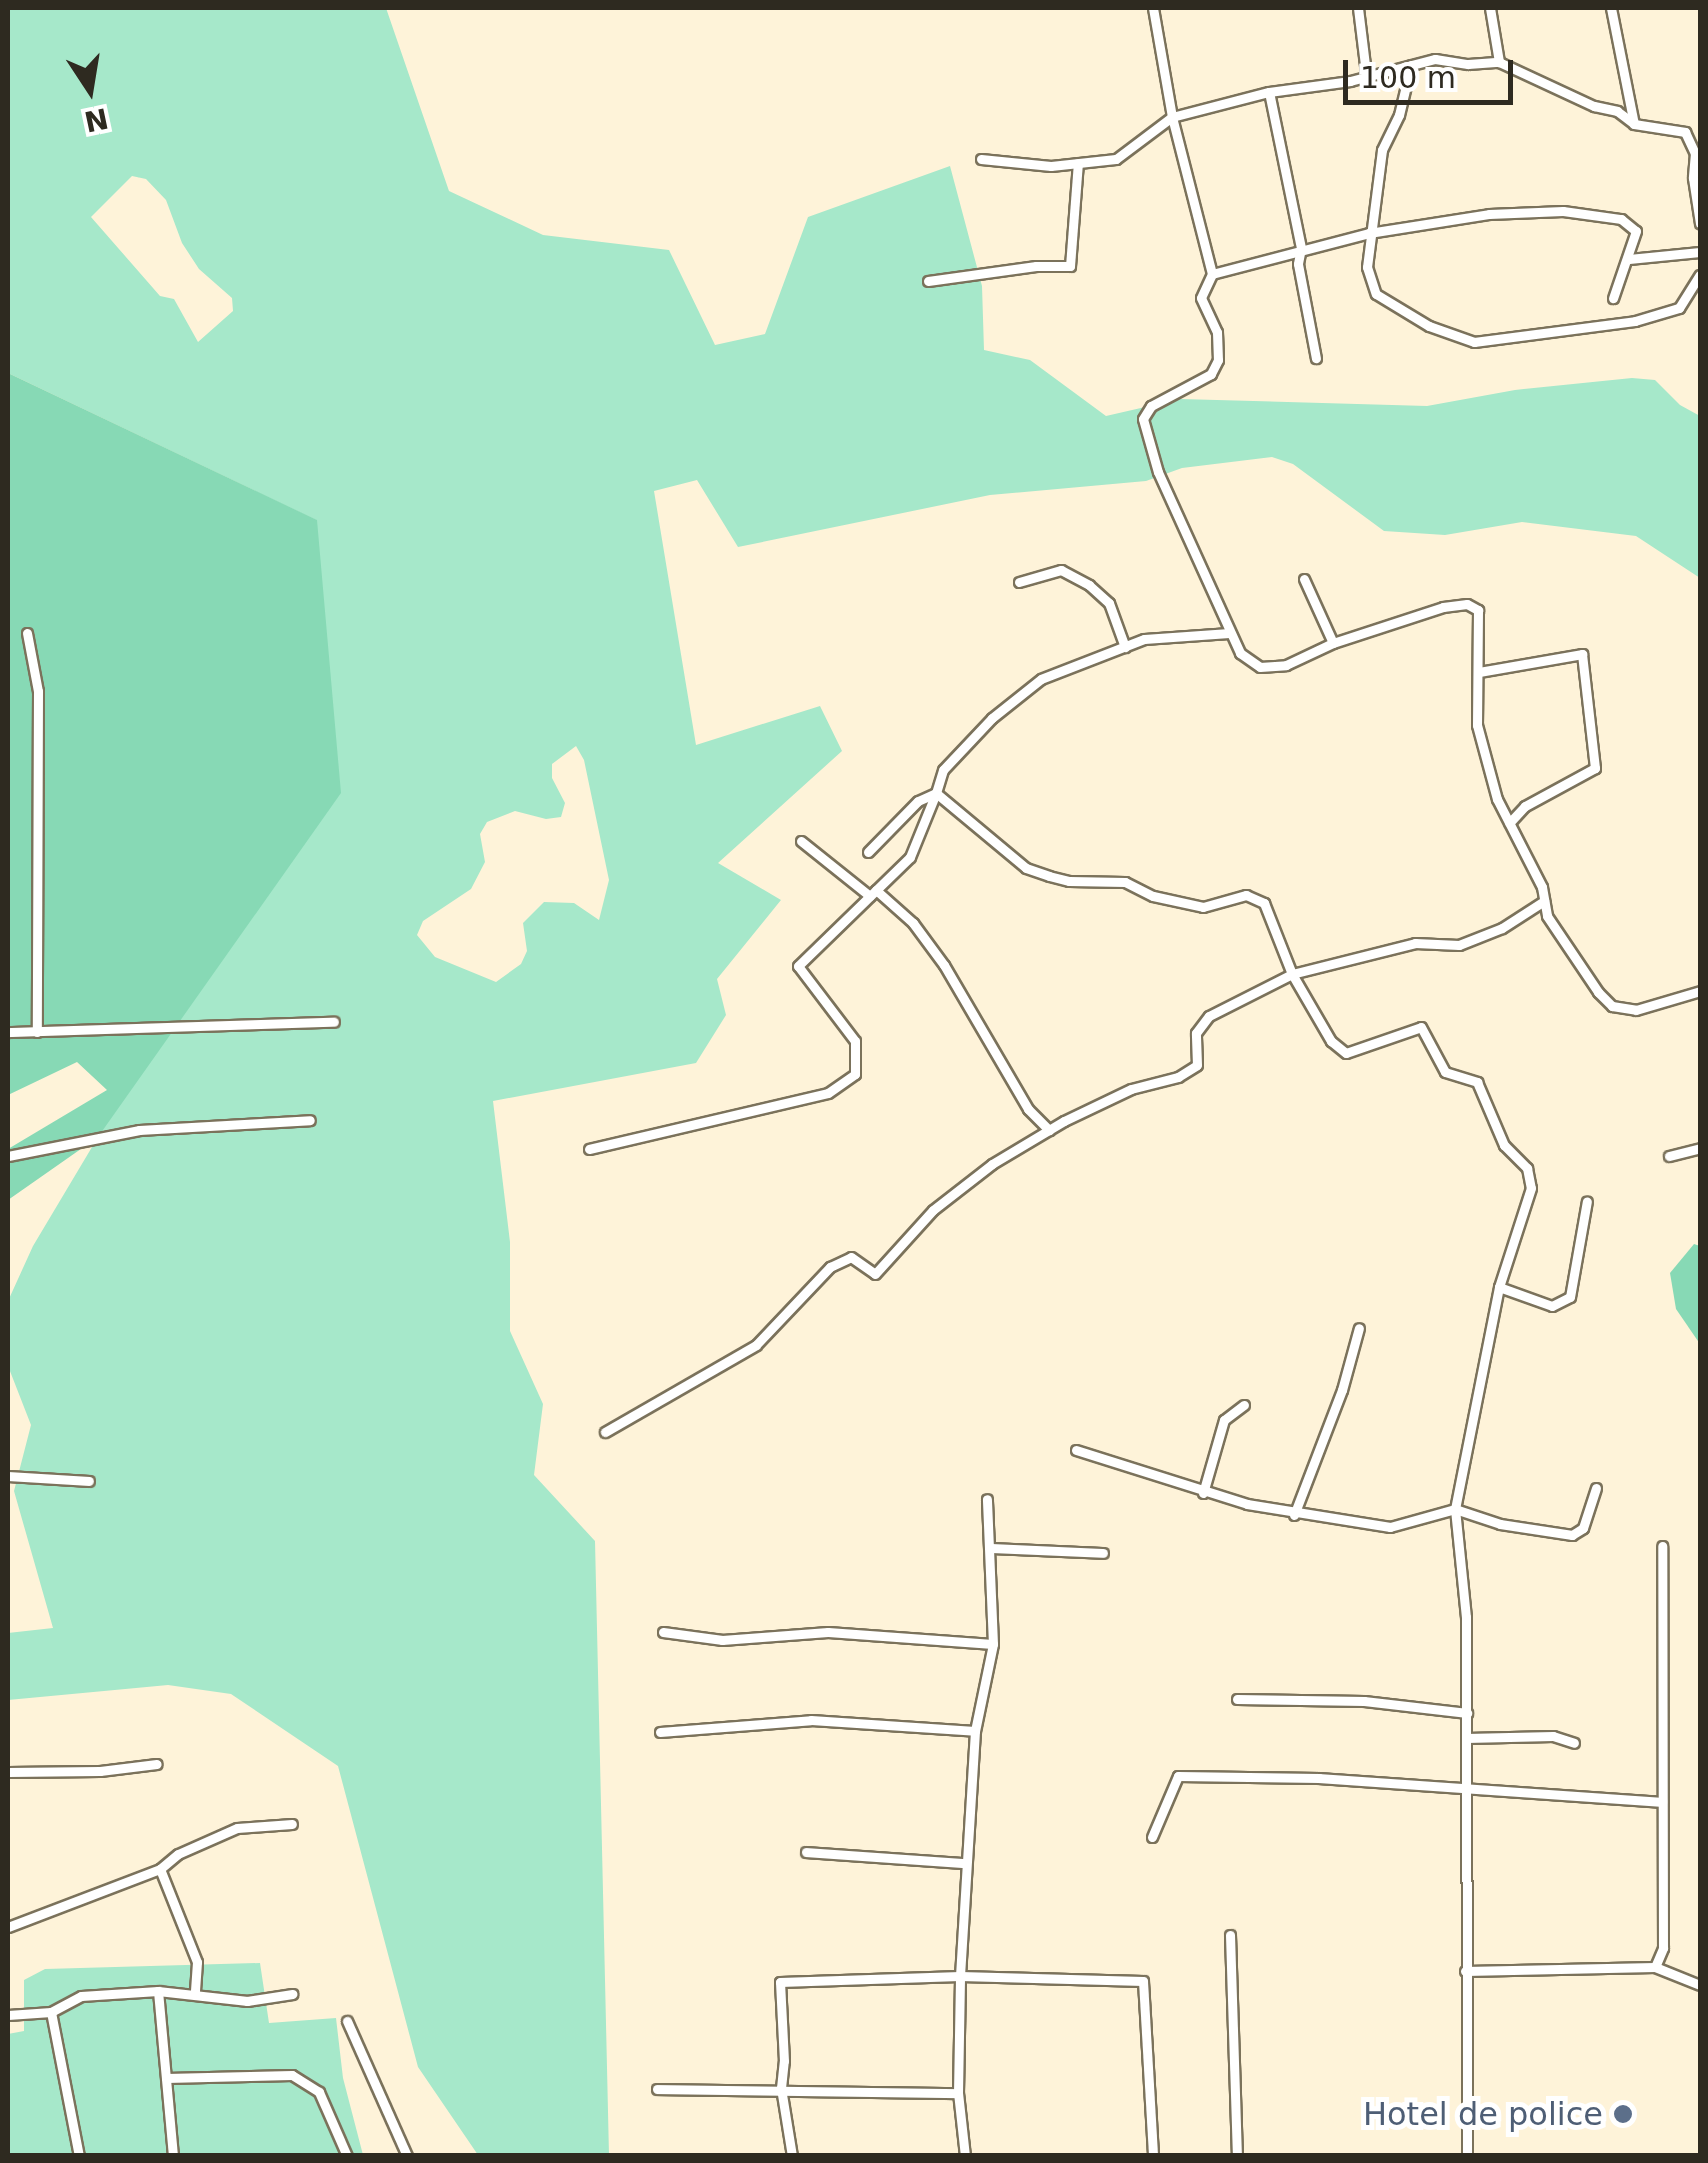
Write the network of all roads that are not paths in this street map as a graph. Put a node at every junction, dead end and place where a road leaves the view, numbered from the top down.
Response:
1 (1153, 8) edge
2 (1358, 8) edge
3 (1490, 8) edge
4 (1611, 8) edge
5 (1499, 62) junction
6 (1411, 65) junction
7 (1366, 73) junction
8 (1269, 92) junction
9 (1172, 117) junction
10 (1634, 124) junction
11 (1698, 151) edge
12 (981, 159) dead end
13 (1078, 163) junction
14 (1700, 222) edge
15 (1370, 233) junction
16 (1301, 248) junction
17 (1700, 252) edge
18 (1629, 259) junction
19 (1212, 274) junction
20 (1700, 275) edge
21 (928, 281) dead end
22 (1613, 298) dead end
23 (1316, 358) dead end
24 (1304, 580) dead end
25 (1020, 582) dead end
26 (1218, 607) junction
27 (1206, 631) junction
28 (27, 633) dead end
29 (1229, 633) junction
30 (1333, 643) junction
31 (1125, 648) junction
32 (1479, 672) junction
33 (936, 793) junction
34 (1508, 824) junction
35 (801, 841) dead end
36 (868, 852) dead end
37 (873, 893) junction
38 (1544, 901) junction
39 (1292, 974) junction
40 (1700, 992) edge
41 (334, 1022) dead end
42 (8, 1032) edge
43 (37, 1032) junction
44 (310, 1120) dead end
45 (1050, 1130) junction
46 (1700, 1148) edge
47 (590, 1149) dead end
48 (8, 1156) edge
49 (1669, 1156) dead end
50 (1587, 1201) dead end
51 (1499, 1287) junction
52 (1359, 1328) dead end
53 (1244, 1405) dead end
54 (605, 1432) dead end
55 (1076, 1450) dead end
56 (8, 1476) edge
57 (89, 1481) dead end
58 (1596, 1488) dead end
59 (1203, 1492) junction
60 (987, 1499) dead end
61 (1455, 1509) junction
62 (1294, 1515) junction
63 (1662, 1546) dead end
64 (990, 1548) junction
65 (1102, 1553) dead end
66 (663, 1632) dead end
67 (992, 1644) junction
68 (1237, 1699) dead end
69 (1467, 1713) junction
70 (975, 1731) junction
71 (660, 1732) dead end
72 (1466, 1738) junction
73 (1574, 1743) dead end
74 (156, 1764) dead end
75 (8, 1772) edge
76 (1466, 1786) junction
77 (1662, 1802) junction
78 (292, 1824) dead end
79 (1152, 1837) dead end
80 (806, 1852) dead end
81 (965, 1863) junction
82 (160, 1869) junction
83 (8, 1927) edge
84 (1230, 1934) dead end
85 (1655, 1966) junction
86 (1465, 1971) junction
87 (960, 1976) junction
88 (1700, 1984) edge
89 (158, 1991) junction
90 (195, 1994) junction
91 (292, 1994) dead end
92 (50, 2012) junction
93 (8, 2016) edge
94 (346, 2020) dead end
95 (166, 2078) junction
96 (658, 2088) dead end
97 (780, 2088) junction
98 (958, 2093) junction
99 (79, 2156) edge
100 (173, 2156) edge
101 (347, 2156) edge
102 (406, 2156) edge
103 (792, 2156) edge
104 (965, 2156) edge
105 (1153, 2156) edge
106 (1236, 2156) edge
107 (1467, 2156) edge

1 - 9 street
2 - 7 street
3 - 5 street
4 - 10 street
5 - 6 street
5 - 10 street
6 - 7 street
6 - 15 street
7 - 8 street
8 - 9 street
8 - 16 street
9 - 13 street
9 - 19 street
10 - 11 street
11 - 14 street
12 - 13 street
13 - 21 street
15 - 16 street
15 - 18 street
15 - 20 street
16 - 19 street
16 - 23 street
17 - 18 street
18 - 22 street
19 - 26 street
24 - 30 street
25 - 31 street
26 - 27 street
26 - 29 street
27 - 29 street
27 - 31 street
28 - 43 street
29 - 30 street
30 - 32 street
31 - 33 street
32 - 34 street
32 - 34 street
33 - 36 street
33 - 37 street
33 - 39 street
34 - 38 street
35 - 37 street
37 - 45 street
37 - 47 street
38 - 39 street
38 - 40 street
39 - 45 street
39 - 51 street
41 - 43 street
42 - 43 street
44 - 48 street
45 - 54 street
46 - 49 street
50 - 51 street
51 - 61 street
52 - 62 street
53 - 59 street
55 - 59 street
56 - 57 street
58 - 61 street
59 - 62 street
60 - 64 street
61 - 62 street
61 - 69 street
63 - 77 street
64 - 65 street
64 - 67 street
66 - 67 street
67 - 70 street
68 - 69 street
69 - 72 street
70 - 71 street
70 - 81 street
72 - 73 street
72 - 76 street
74 - 75 street
76 - 77 street
76 - 79 street
76 - 86 street
77 - 85 street
78 - 82 street
80 - 81 street
81 - 87 street
82 - 83 street
82 - 90 street
84 - 106 street
85 - 86 street
85 - 88 street
86 - 107 street
87 - 97 street
87 - 98 street
87 - 105 street
89 - 90 street
89 - 92 street
89 - 95 street
90 - 91 street
92 - 93 street
92 - 99 street
94 - 102 street
95 - 100 street
95 - 101 street
96 - 97 street
97 - 98 street
97 - 103 street
98 - 104 street

